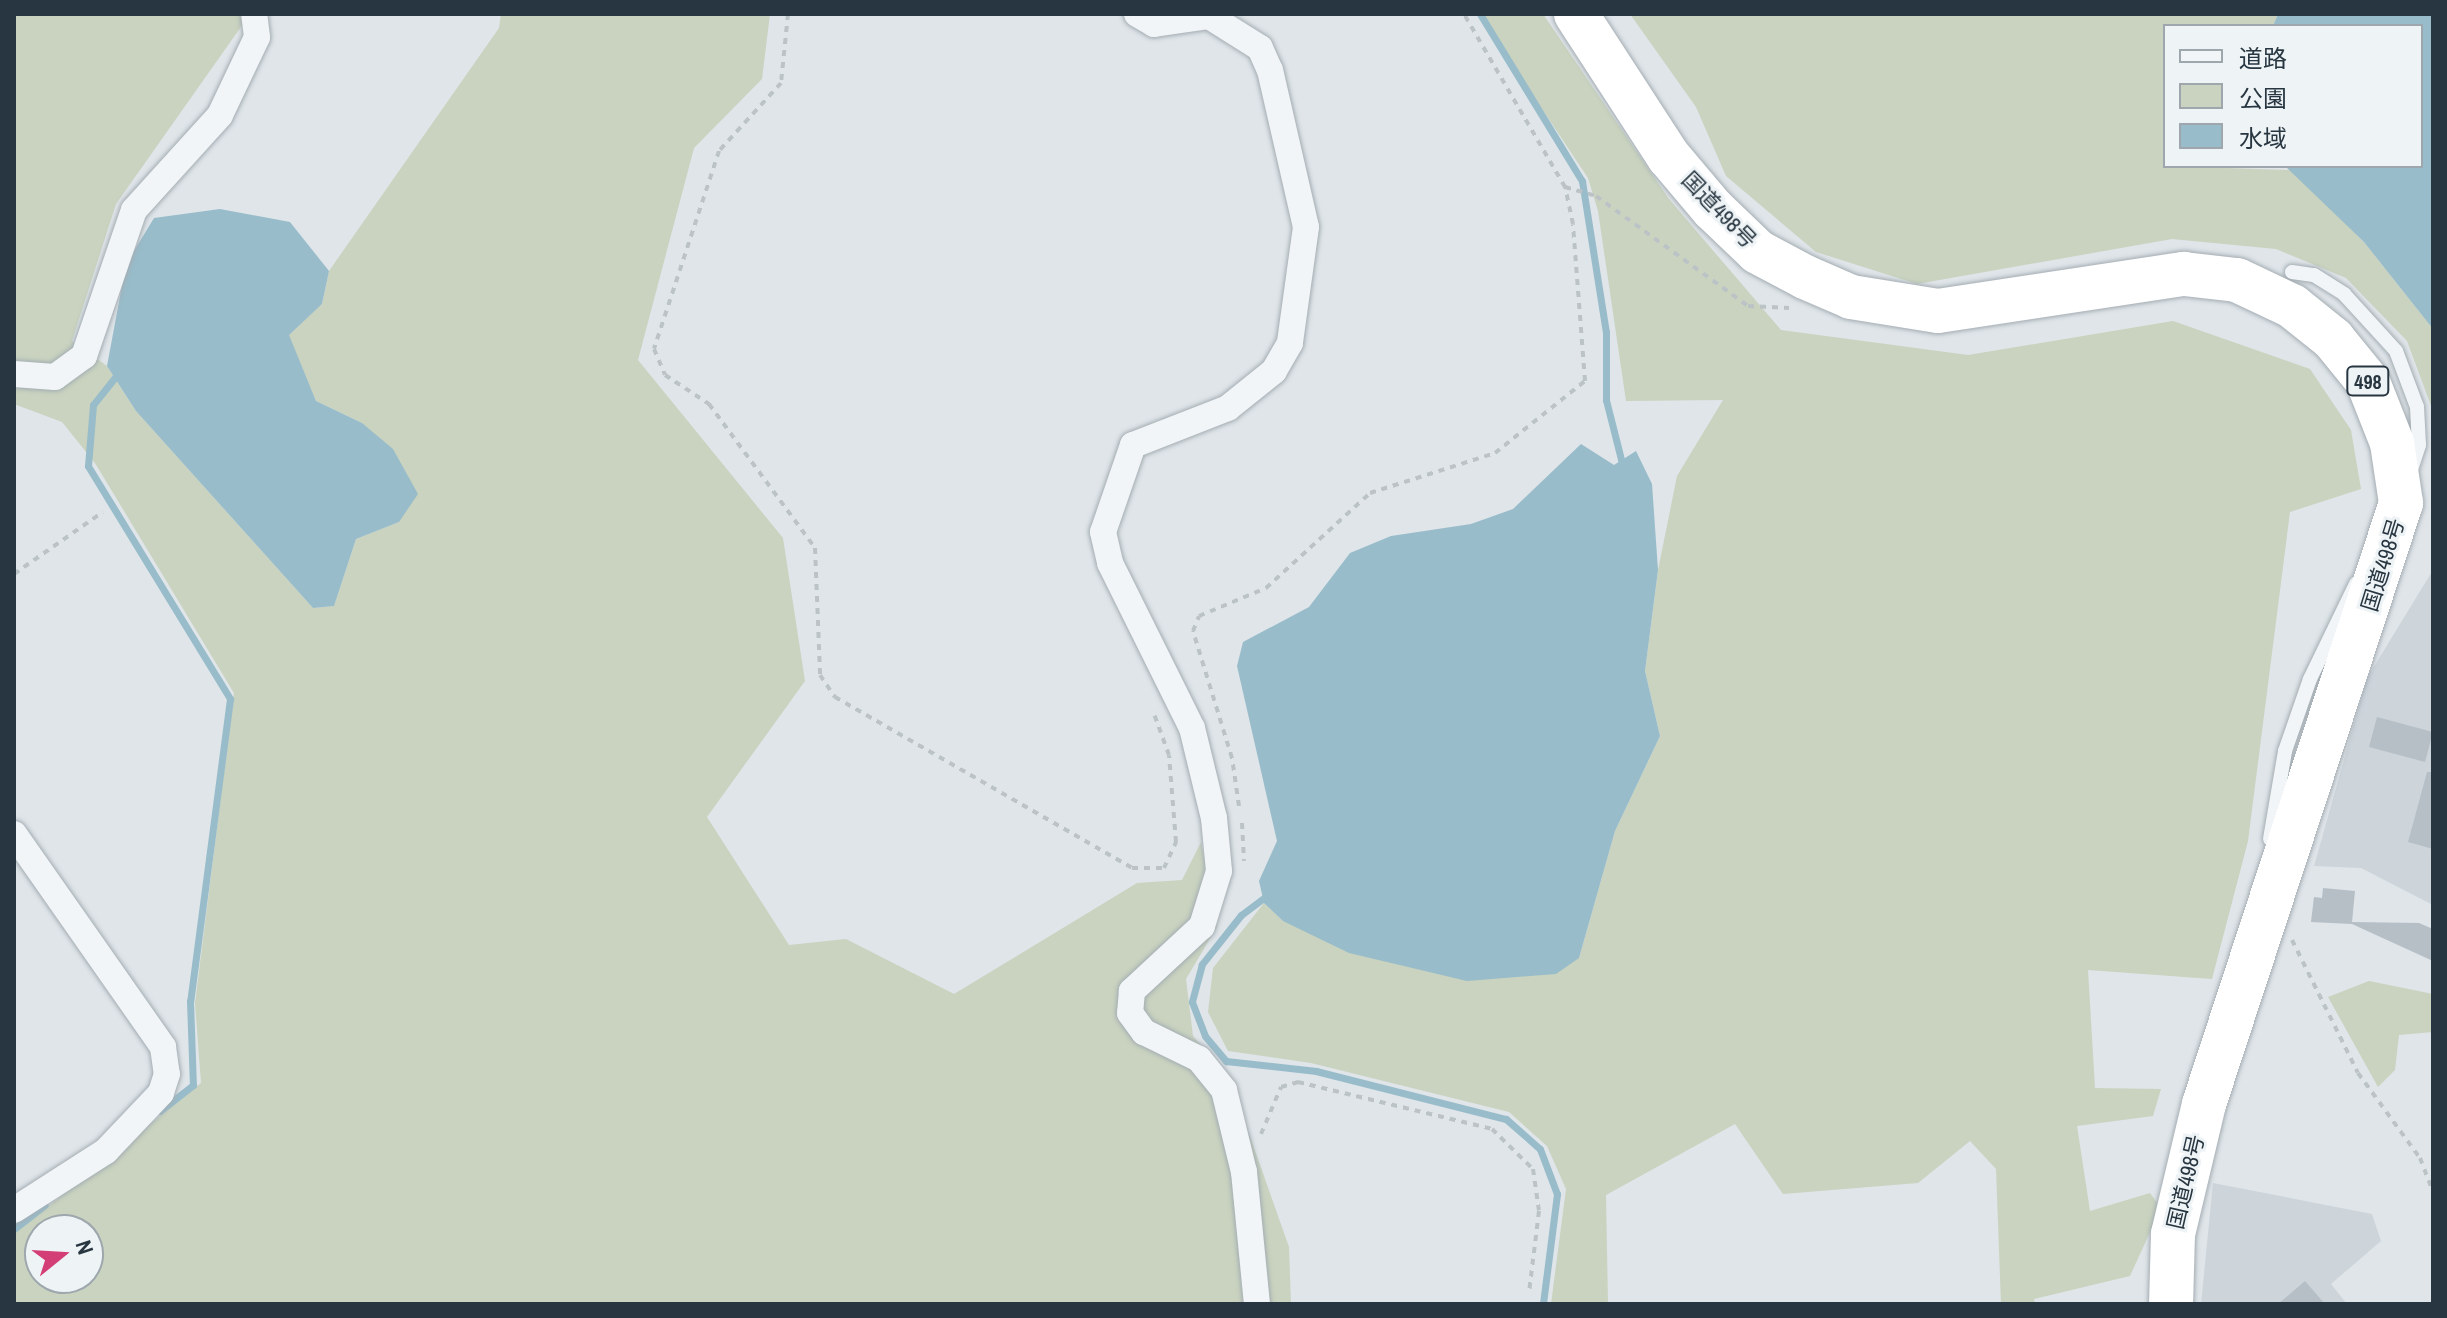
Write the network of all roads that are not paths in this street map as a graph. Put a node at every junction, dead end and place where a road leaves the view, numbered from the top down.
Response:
1 (254, 14) edge
2 (1137, 14) edge
3 (1576, 14) edge
4 (2292, 272) dead end
5 (14, 374) edge
6 (2397, 519) junction
7 (14, 834) edge
8 (14, 1210) edge
9 (2163, 1298) edge
10 (1257, 1304) edge

1 - 5 street
2 - 10 street
3 - 6 highway, 国道498号 / 498
4 - 6 lane
6 - 9 highway, 国道498号 / 498
7 - 8 street

